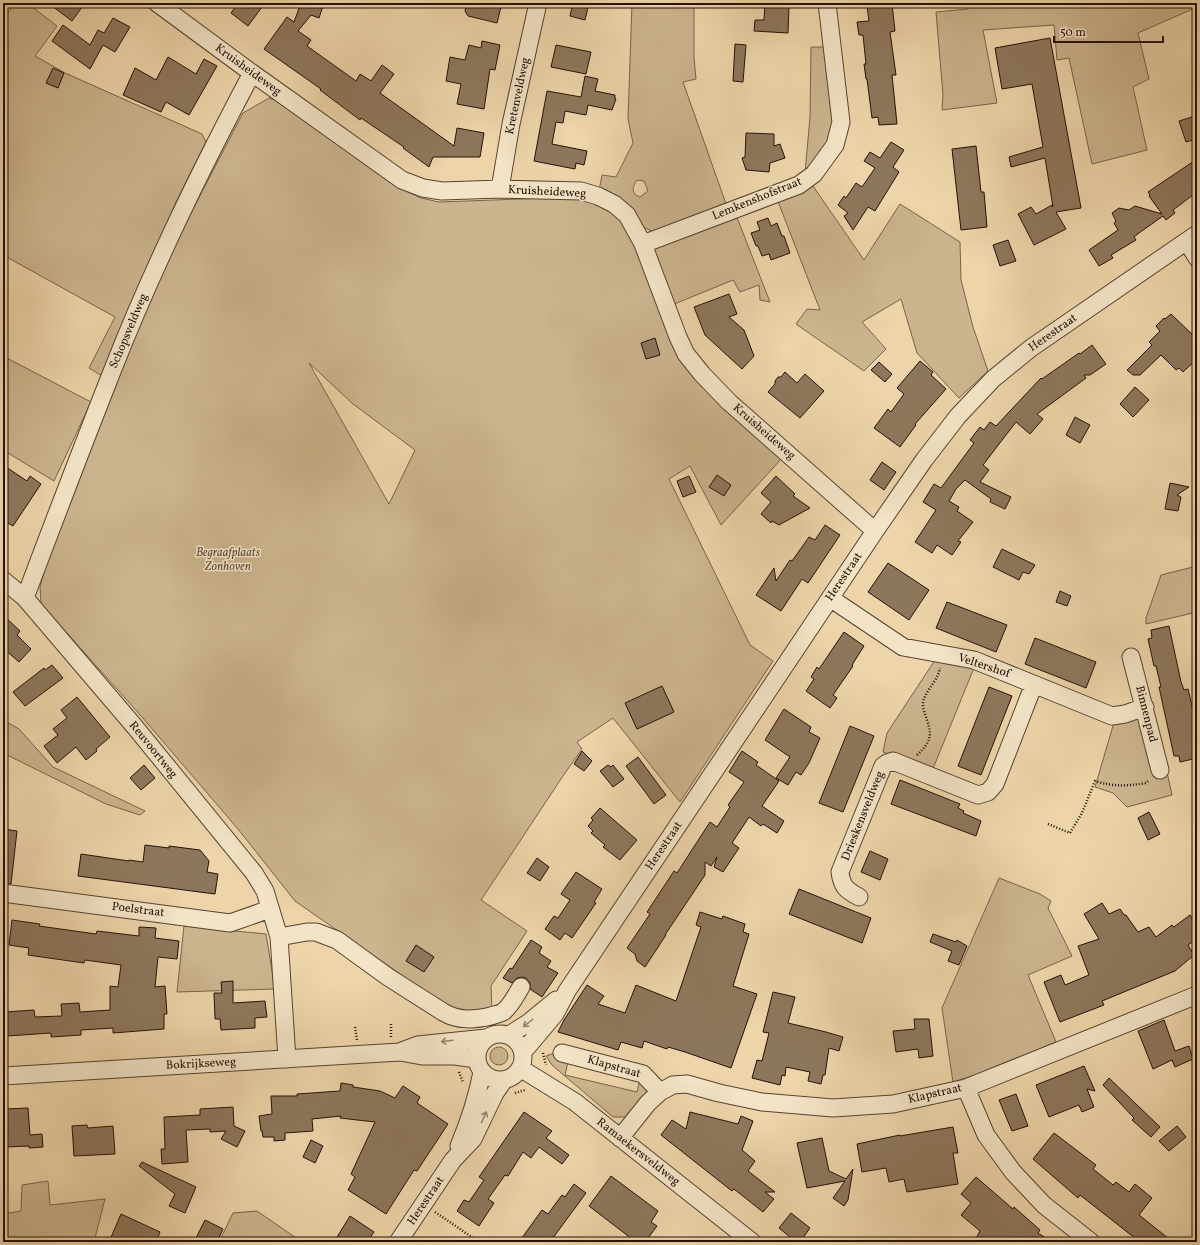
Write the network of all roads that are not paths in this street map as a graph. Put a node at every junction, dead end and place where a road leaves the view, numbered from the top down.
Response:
1 (157, 3) edge
2 (538, 3) edge
3 (828, 3) edge
4 (252, 73) junction
5 (500, 189) junction
6 (1192, 238) edge
7 (643, 244) junction
8 (1197, 258) edge
9 (876, 531) junction
10 (3, 580) edge
11 (25, 598) junction
12 (830, 598) junction
13 (1131, 657) dead end
14 (1034, 684) junction
15 (1145, 707) junction
16 (1160, 770) road end
17 (3, 892) edge
18 (859, 897) dead end
19 (270, 909) junction
20 (280, 936) junction
21 (521, 987) dead end
22 (567, 991) junction
23 (1197, 995) edge
24 (509, 1035) junction
25 (486, 1038) junction
26 (400, 1052) junction
27 (562, 1053) dead end
28 (287, 1059) junction
29 (522, 1060) junction
30 (479, 1066) junction
31 (3, 1076) edge
32 (504, 1080) junction
33 (966, 1088) junction
34 (660, 1092) junction
35 (620, 1138) junction
36 (453, 1160) junction
37 (398, 1242) edge
38 (752, 1242) edge
39 (1091, 1242) edge

1 - 4 street, Kruisheideweg
2 - 5 street, Kretenveldweg
3 - 7 street, Lemkenshofstraat
4 - 5 street, Kruisheideweg
4 - 11 street, Schopsveldweg
5 - 7 street, Kruisheideweg
6 - 8 street
6 - 9 street, Herestraat
7 - 9 street, Kruisheideweg
9 - 12 street, Herestraat
10 - 11 street, Reuvoortweg
11 - 19 street, Reuvoortweg
12 - 14 street, Veltershof
12 - 22 street, Herestraat
13 - 15 street, Binnenpad
14 - 15 street, Veltershof
14 - 18 street, Drieskensveldweg
15 - 16 street, Binnenpad
17 - 19 street, Poelstraat
19 - 20 street, Reuvoortweg
20 - 21 street
20 - 28 street, Reuvoortweg
22 -> 24 street, Herestraat
22 - 29 street, Herestraat
23 - 33 street, Klapstraat
24 - 25 street
24 - 29 street
25 -> 26 street, Bokrijkseweg
25 - 30 street
26 - 28 street, Bokrijkseweg
26 - 30 street, Bokrijkseweg
27 - 34 street, Klapstraat
28 - 31 street, Bokrijkseweg
29 - 32 street
29 - 35 street, Ramaekersveldweg
30 - 32 street
30 - 36 street, Herestraat
36 -> 32 street, Herestraat
33 - 34 street, Klapstraat
33 - 39 street
34 - 35 street, Klapstraat
35 - 38 street, Ramaekersveldweg
36 - 37 street, Herestraat

